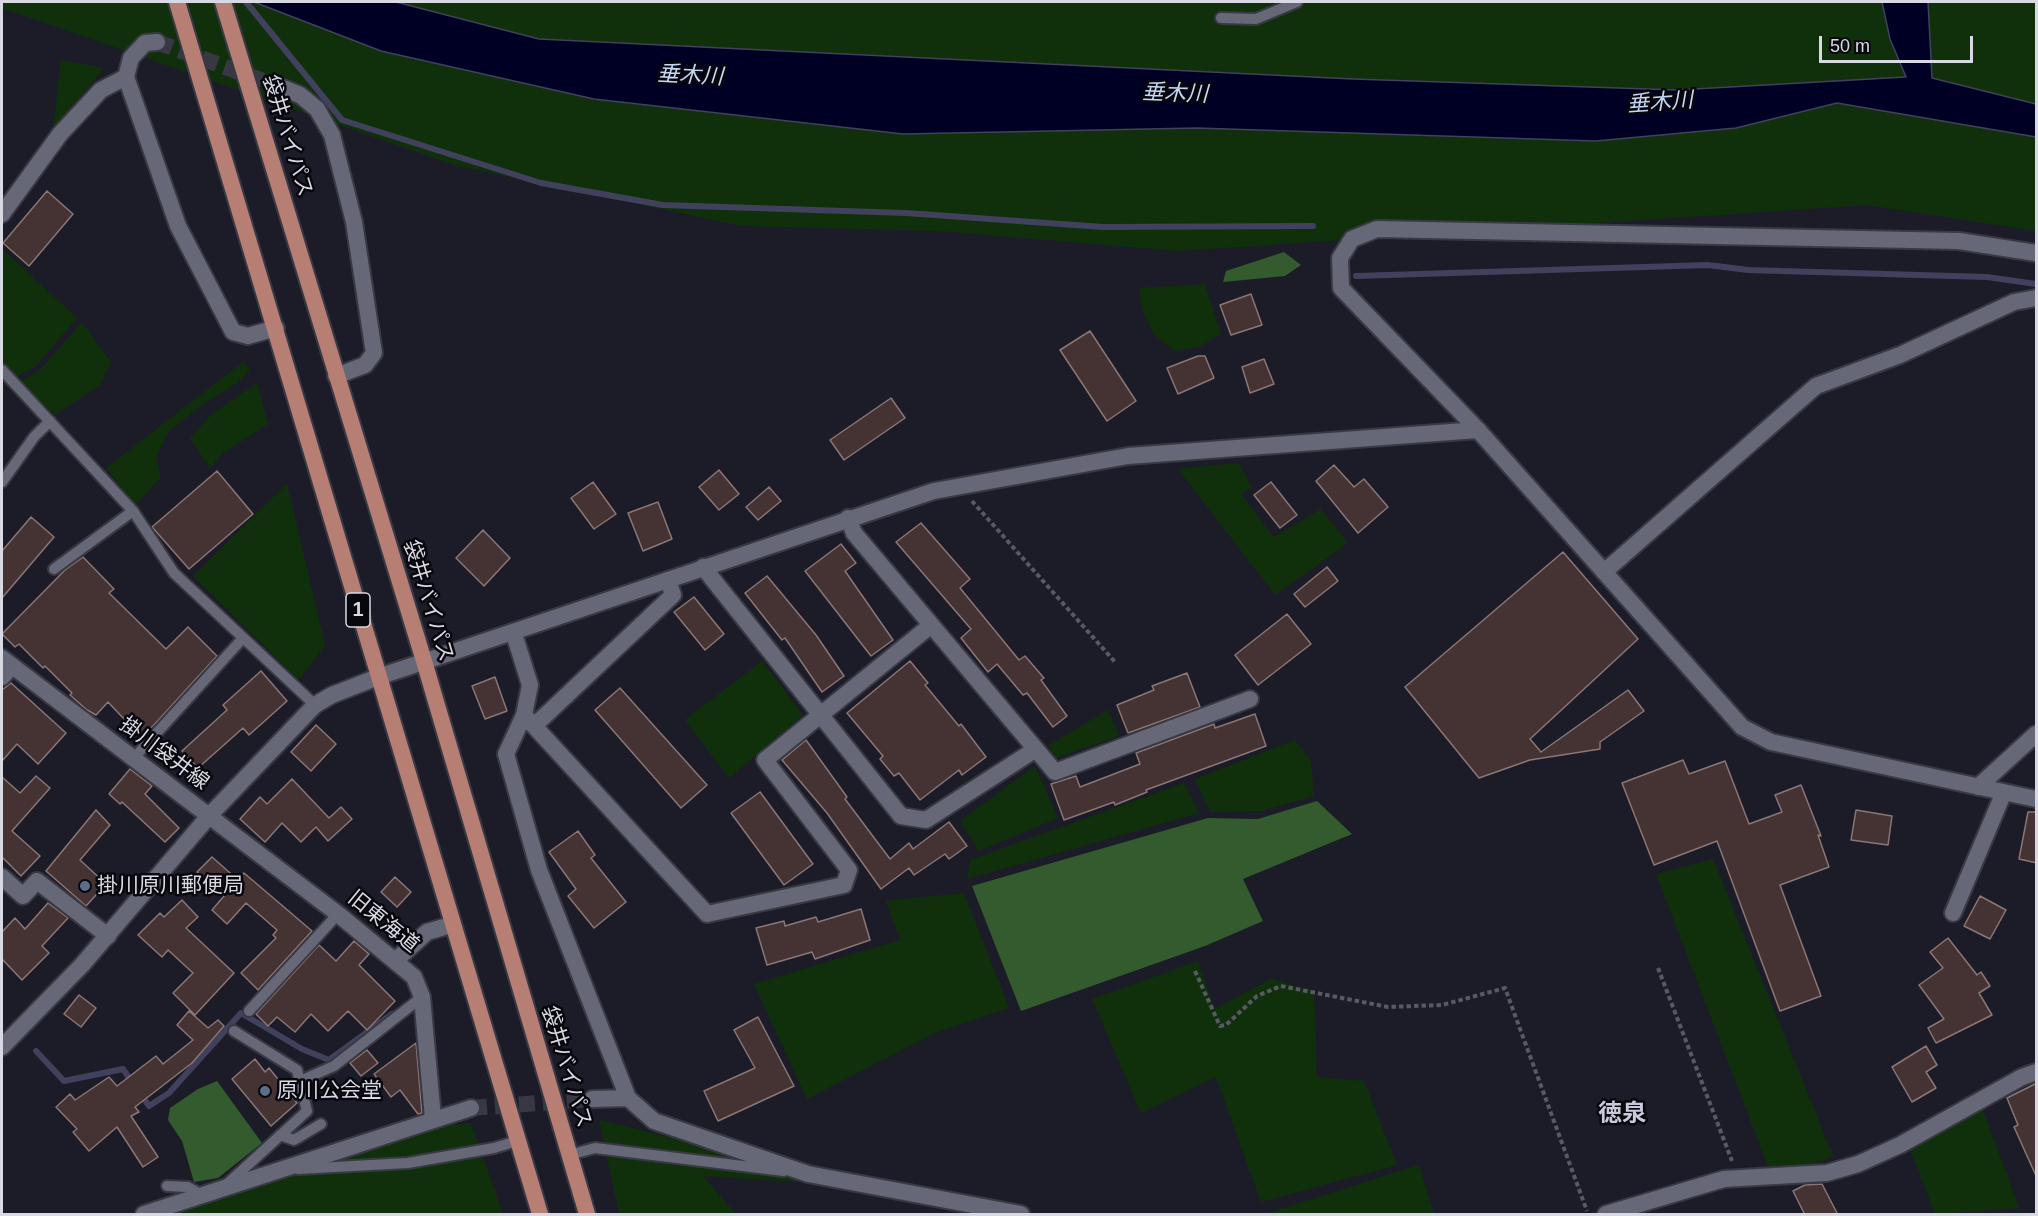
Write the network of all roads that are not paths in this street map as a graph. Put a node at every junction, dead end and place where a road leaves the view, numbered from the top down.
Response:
1 (177, 2) edge
2 (223, 2) edge
3 (1297, 2) edge
4 (1221, 18) dead end
5 (157, 42) dead end
6 (126, 77) junction
7 (283, 88) tunnel mouth
8 (2, 214) edge
9 (2036, 253) edge
10 (2037, 298) edge
11 (276, 328) junction
12 (2, 370) edge
13 (336, 376) junction
14 (51, 421) junction
15 (1478, 430) junction
16 (2, 482) edge
17 (133, 511) junction
18 (848, 518) junction
19 (703, 567) junction
20 (54, 569) dead end
21 (1604, 572) junction
22 (668, 580) junction
23 (930, 626) junction
24 (514, 633) junction
25 (243, 638) junction
26 (424, 662) junction
27 (5, 667) edge
28 (378, 676) junction
29 (1250, 699) dead end
30 (315, 705) junction
31 (820, 714) junction
32 (529, 720) junction
33 (2037, 734) edge
34 (1036, 749) junction
35 (133, 759) junction
36 (1978, 787) junction
37 (2004, 792) junction
38 (2037, 799) edge
39 (209, 816) junction
40 (2, 877) edge
41 (1953, 913) dead end
42 (338, 914) junction
43 (451, 925) junction
44 (108, 936) junction
45 (396, 960) junction
46 (422, 997) junction
47 (249, 1011) dead end
48 (234, 1031) dead end
49 (2, 1047) edge
50 (2037, 1072) edge
51 (300, 1081) junction
52 (628, 1098) junction
53 (592, 1099) tunnel mouth
54 (471, 1107) tunnel mouth
55 (433, 1118) junction
56 (321, 1124) dead end
57 (280, 1135) junction
58 (518, 1141) junction
59 (569, 1155) junction
60 (269, 1172) junction
61 (808, 1174) junction
62 (167, 1186) dead end
63 (224, 1187) junction
64 (202, 1195) junction
65 (144, 1215) edge
66 (540, 1215) edge
67 (587, 1215) edge
68 (1021, 1215) edge
69 (1606, 1215) edge

1 - 11 highway, 1
2 - 13 highway, 袋井バイパス / 1
3 - 4 lane
5 - 6 street
6 - 8 street
6 - 11 street
7 - 13 street
9 - 15 street
10 - 21 street
11 - 28 highway, 1
12 - 14 lane
13 - 26 highway, 袋井バイパス / 1
14 - 16 lane
14 - 17 lane
15 - 18 street, 掛川袋井線
15 - 21 street
17 - 20 lane
17 - 25 lane
18 - 19 street, 掛川袋井線
18 - 23 street
19 - 22 street, 掛川袋井線
19 - 31 street
21 - 36 street
22 - 24 street, 掛川袋井線
22 - 32 street
23 - 31 street
23 - 34 street
24 - 26 street, 掛川袋井線
24 - 32 street
25 - 30 lane
25 - 35 lane
26 - 28 street, 掛川袋井線
26 - 59 highway, 袋井バイパス / 1
27 - 35 street, 掛川袋井線
28 - 30 street, 掛川袋井線
28 - 43 highway, 1
29 - 34 street
30 - 39 street, 掛川袋井線
31 - 32 street
31 - 34 street
32 - 52 street
33 - 36 street
35 - 39 street, 掛川袋井線
36 - 37 street
37 - 38 street
37 - 41 street
39 - 42 street, 旧東海道
39 - 44 street
40 - 44 street
42 - 45 street, 旧東海道
42 - 47 lane
43 - 45 street
43 - 58 highway, 1
44 - 49 street
45 - 46 street, 旧東海道
46 - 51 lane
46 - 55 street, 旧東海道
48 - 51 lane
50 - 69 street
51 - 57 lane
52 - 53 street
52 - 61 street
54 - 55 street
55 - 60 street
56 - 57 lane
57 - 63 lane
58 - 60 lane
58 - 66 highway, 1
59 - 61 lane
59 - 67 highway, 袋井バイパス / 1
60 - 63 street
61 - 68 street
62 - 64 lane
63 - 64 street
64 - 65 street

